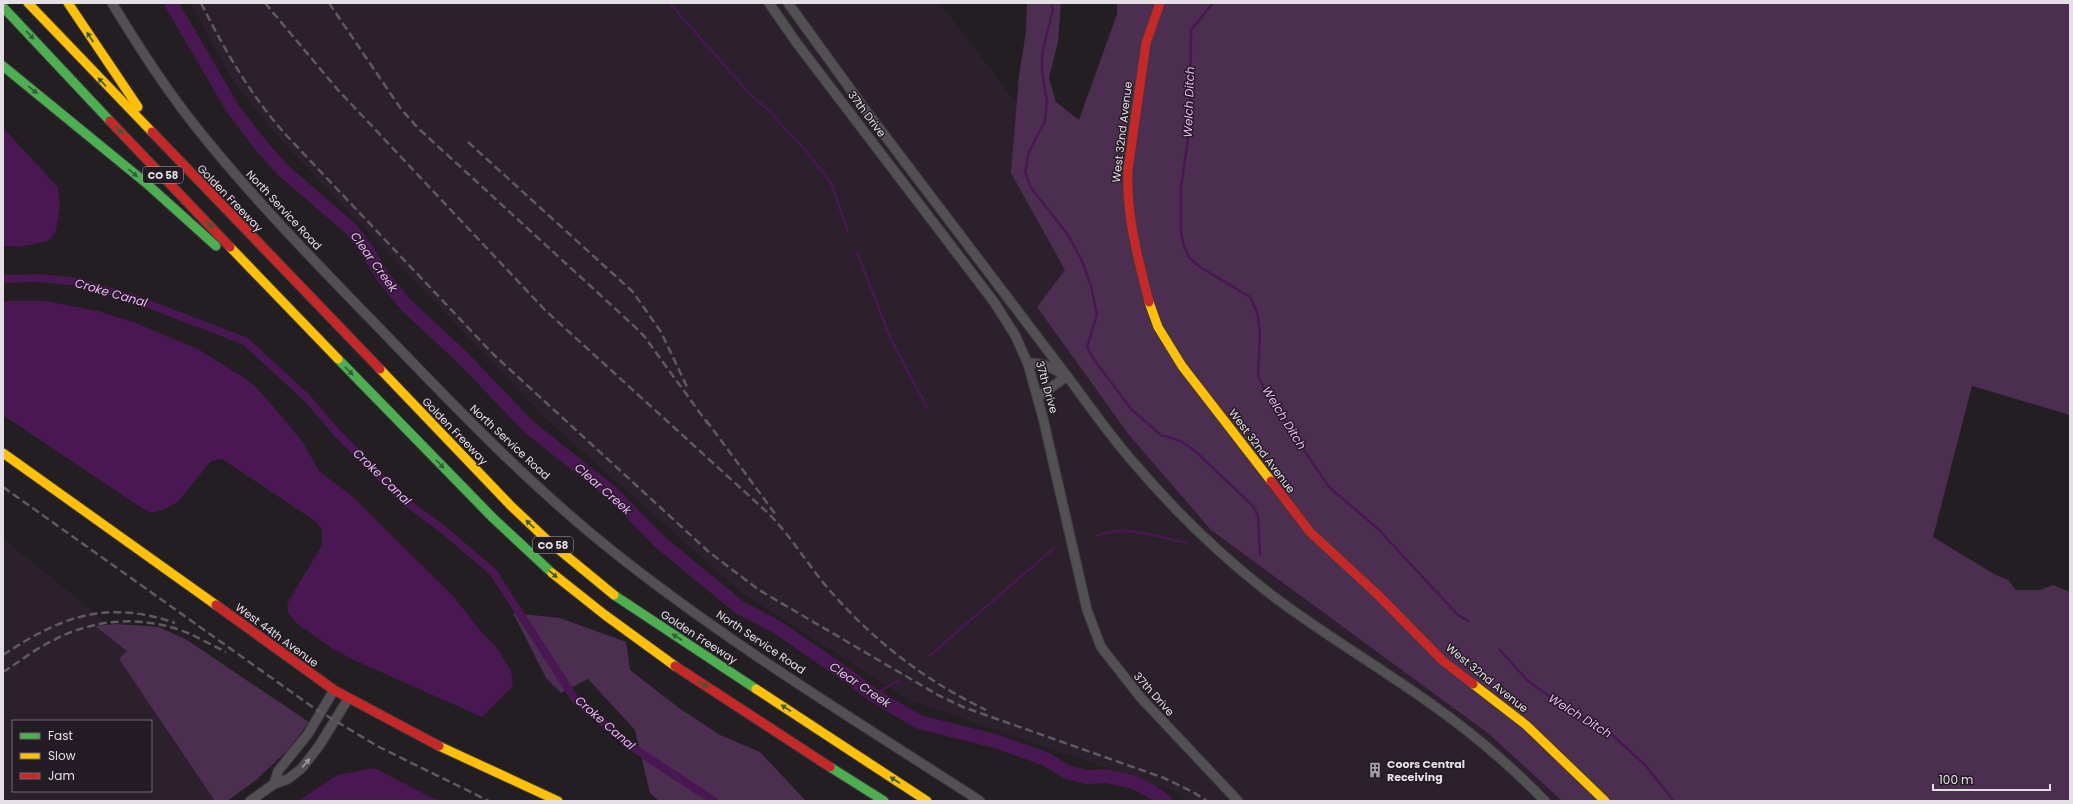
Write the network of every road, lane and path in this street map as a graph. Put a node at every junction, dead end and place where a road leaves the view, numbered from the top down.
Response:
1 (28, 3) edge
2 (68, 3) edge
3 (112, 3) edge
4 (769, 3) edge
5 (788, 3) edge
6 (1160, 3) edge
7 (3, 7) edge
8 (3, 66) edge
9 (236, 221) junction
10 (322, 343) junction
11 (1028, 363) junction
12 (1067, 376) junction
13 (1038, 398) junction
14 (3, 453) edge
15 (334, 690) junction
16 (348, 699) junction
17 (274, 784) junction
18 (250, 801) edge
19 (558, 801) edge
20 (884, 801) edge
21 (927, 801) edge
22 (980, 801) edge
23 (1238, 801) edge
24 (1545, 801) edge
25 (1605, 801) edge

9 -> 1 main road, Golden Freeway / CO 58
9 -> 2 main road
3 - 22 street, North Service Road
4 - 11 street, 37th Drive
5 - 12 street
6 - 25 main road, West 32nd Avenue
7 -> 10 main road, CO 58
8 -> 10 main road
21 -> 9 main road, Golden Freeway / CO 58
10 -> 20 main road, CO 58
11 - 12 street
11 - 13 street, 37th Drive
12 - 13 street
12 - 24 street
13 - 23 street, 37th Drive
14 - 15 main road, West 44th Avenue
15 - 16 main road, West 44th Avenue
15 - 17 street
17 -> 16 street
16 - 19 main road, West 44th Avenue
17 - 18 street

